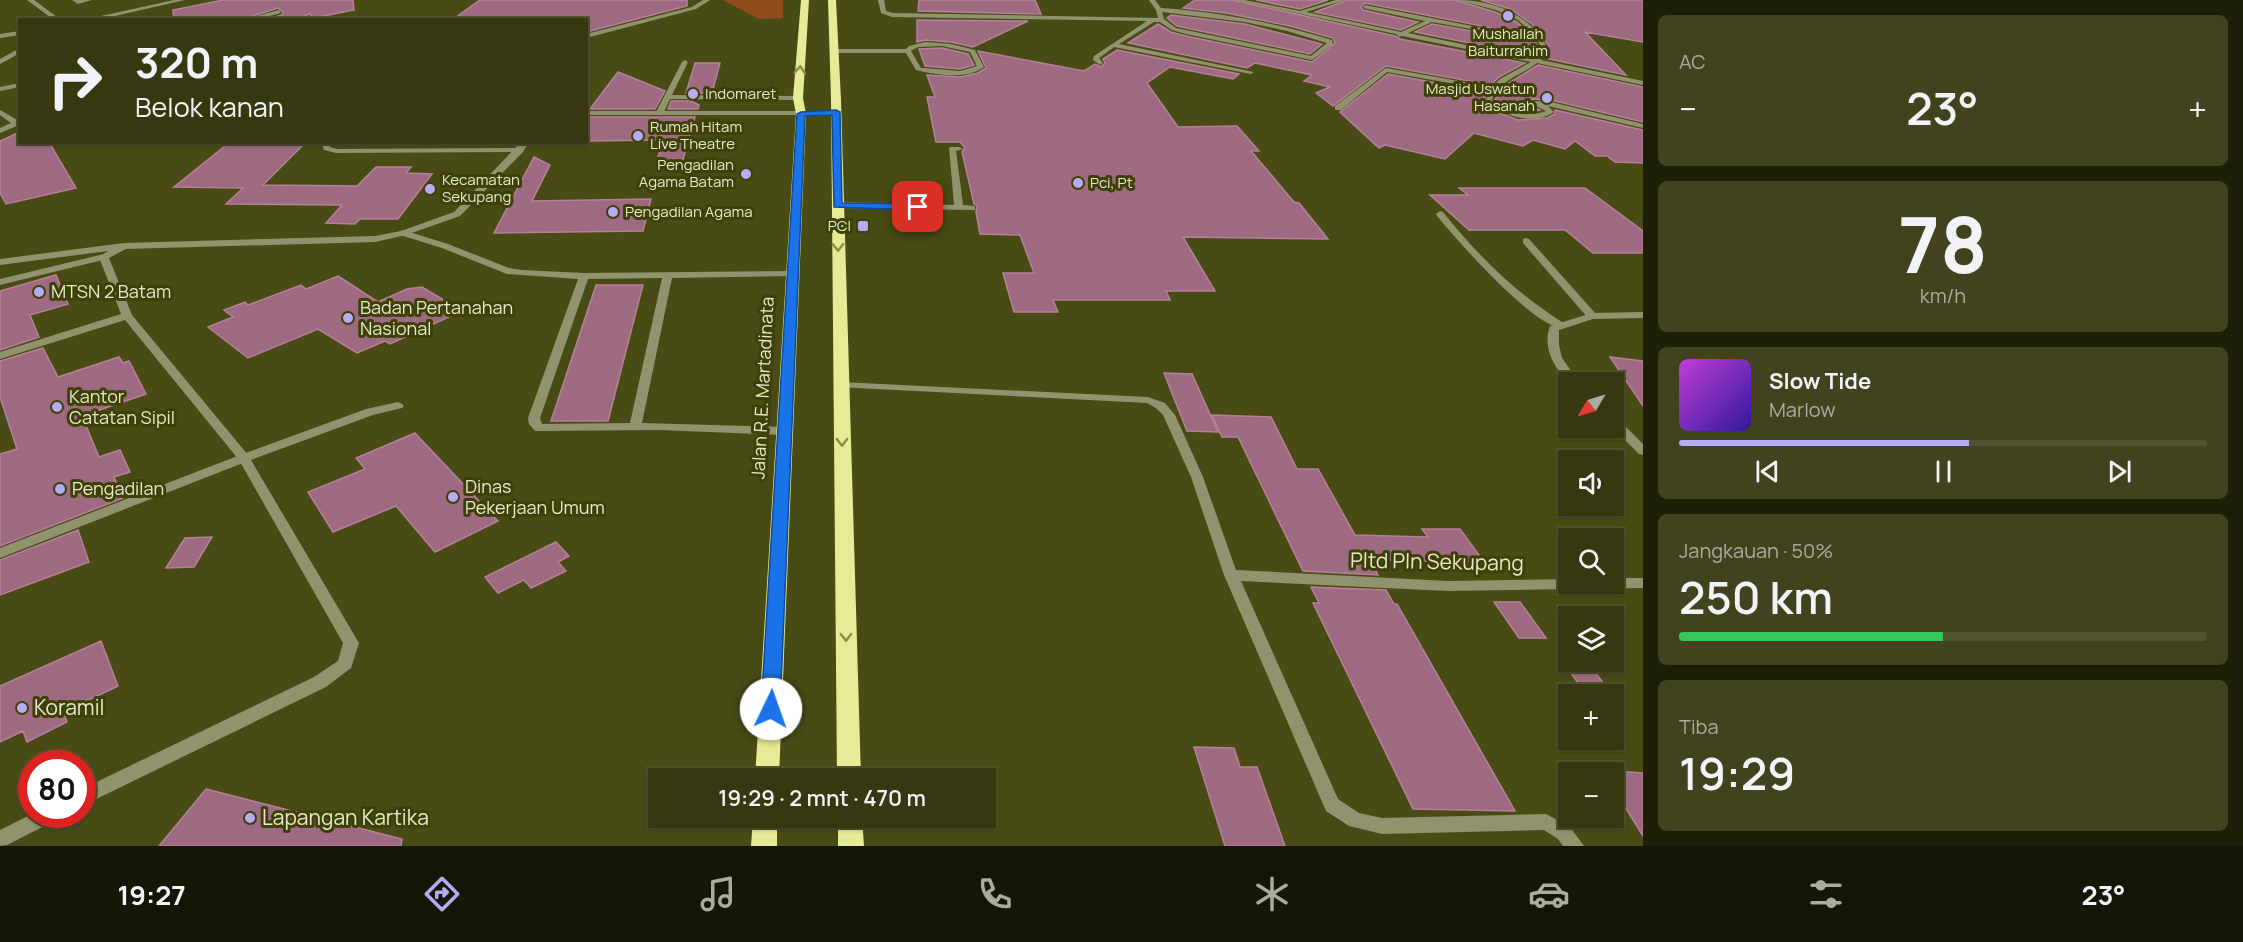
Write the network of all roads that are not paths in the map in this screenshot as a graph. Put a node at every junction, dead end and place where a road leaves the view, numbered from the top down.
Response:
1 (30, 0) edge
2 (75, 0) edge
3 (89, 0) edge
4 (182, 0) edge
5 (707, 0) edge
6 (805, 0) edge
7 (832, 0) edge
8 (881, 0) edge
9 (1152, 0) edge
10 (1237, 0) edge
11 (1342, 0) edge
12 (1460, 0) edge
13 (1365, 7) dead end
14 (1159, 9) junction
15 (279, 12) dead end
16 (1300, 13) junction
17 (55, 18) edge
18 (96, 18) edge
19 (253, 18) edge
20 (1157, 19) junction
21 (1431, 20) junction
22 (1492, 32) dead end
23 (18, 33) edge
24 (588, 35) edge
25 (1399, 35) junction
26 (0, 36) edge
27 (1113, 45) junction
28 (18, 51) edge
29 (834, 51) junction
30 (908, 51) junction
31 (1538, 60) junction
32 (0, 62) edge
33 (685, 62) dead end
34 (1100, 63) dead end
35 (1251, 72) dead end
36 (1643, 83) edge
37 (18, 85) edge
38 (0, 88) edge
39 (1494, 89) junction
40 (669, 97) junction
41 (800, 106) junction
42 (1338, 108) dead end
43 (0, 111) edge
44 (588, 112) edge
45 (660, 112) junction
46 (836, 112) junction
47 (1643, 126) edge
48 (0, 131) edge
49 (326, 144) edge
50 (522, 146) edge
51 (959, 149) dead end
52 (956, 180) junction
53 (966, 180) dead end
54 (837, 205) junction
55 (959, 208) junction
56 (972, 208) dead end
57 (1440, 214) dead end
58 (403, 233) junction
59 (1526, 241) dead end
60 (124, 246) junction
61 (104, 257) junction
62 (0, 261) edge
63 (793, 273) junction
64 (668, 274) junction
65 (584, 276) junction
66 (0, 282) edge
67 (128, 315) junction
68 (1643, 315) edge
69 (1592, 316) junction
70 (1560, 326) junction
71 (0, 356) edge
72 (1564, 372) edge
73 (841, 385) junction
74 (398, 406) dead end
75 (635, 427) junction
76 (785, 431) junction
77 (1624, 432) edge
78 (1643, 451) edge
79 (244, 458) junction
80 (0, 553) edge
81 (1231, 575) junction
82 (1643, 583) edge
83 (768, 768) edge
84 (849, 768) edge
85 (96, 791) edge
86 (22, 828) edge
87 (765, 828) edge
88 (850, 828) edge
89 (0, 839) edge
90 (764, 846) edge
91 (851, 846) edge
92 (1575, 846) edge

1 - 17 street
2 - 3 street
4 - 18 street
5 - 24 street
41 -> 6 highway, Jalan R.E. Martadinata
7 - 29 highway
8 - 20 street
9 - 14 street
10 - 16 street
11 - 16 street
12 - 31 street
13 - 21 street
14 - 20 street
14 - 20 street
15 - 19 street
16 - 25 street
20 - 27 street
21 - 22 street
21 - 25 street
23 - 26 street
25 - 31 street
27 - 34 street
27 - 35 street
28 - 32 street
29 - 30 street
29 - 46 highway
30 - 30 street
31 - 36 street
31 - 39 street
33 - 40 street
37 - 38 street
39 - 42 street
39 - 47 street
40 - 41 street
40 - 45 street
41 - 45 street
41 - 46 street
41 - 63 highway, Jalan R.E. Martadinata
43 - 48 street
44 - 45 street
46 - 54 highway
49 - 50 street
50 - 58 street
51 - 52 street
52 - 53 street
52 - 55 street
54 - 55 street
54 -> 73 highway
55 - 56 street
57 - 70 street
58 - 60 street
58 - 65 street
59 - 69 street
60 - 61 street
60 - 62 street
61 - 66 street
61 - 67 street
63 - 64 street
63 - 76 highway, Jalan R.E. Martadinata
64 - 65 street
64 - 75 street
65 - 75 street
67 - 71 street
67 - 79 street
68 - 69 street
69 - 70 street
70 - 72 street
73 - 81 street
73 -> 84 highway
74 - 79 street
75 - 76 street
76 - 83 highway, Jalan R.E. Martadinata
77 - 78 street
79 - 80 street
79 - 85 street
81 - 82 street, Pltd Pln Sekupang
81 - 92 street
86 - 89 street
87 - 90 highway
88 - 91 highway

